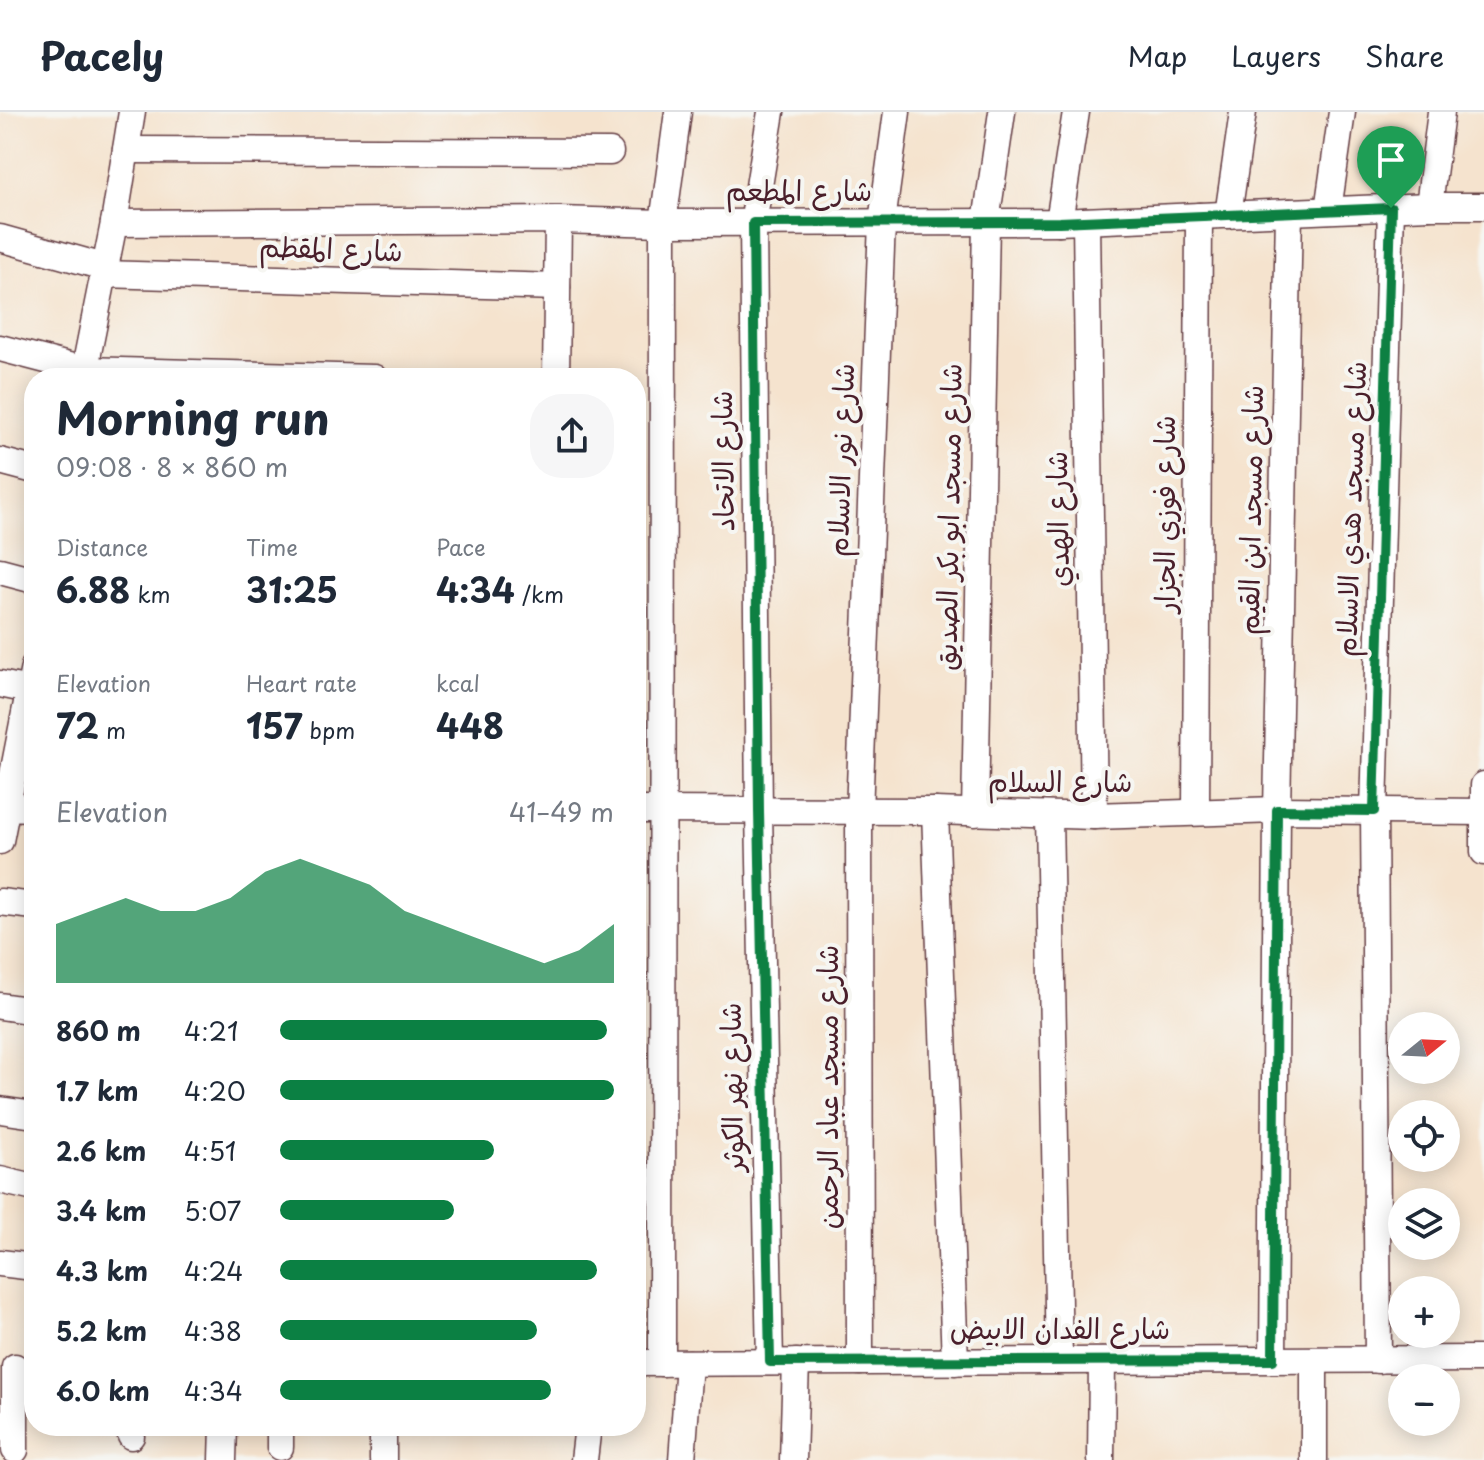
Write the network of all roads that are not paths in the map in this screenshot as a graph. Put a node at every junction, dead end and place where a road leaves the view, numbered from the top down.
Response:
1 (132, 112) edge
2 (678, 112) edge
3 (771, 112) edge
4 (897, 112) edge
5 (1002, 112) edge
6 (1076, 112) edge
7 (1243, 112) edge
8 (1342, 112) edge
9 (1441, 112) edge
10 (126, 150) junction
11 (610, 152) dead end
12 (1429, 206) junction
13 (1484, 206) edge
14 (1391, 208) junction
15 (1328, 210) junction
16 (1289, 212) junction
17 (1228, 215) junction
18 (1199, 216) junction
19 (558, 220) junction
20 (1086, 221) junction
21 (882, 222) junction
22 (986, 222) junction
23 (1059, 222) junction
24 (114, 223) junction
25 (663, 223) junction
26 (753, 223) junction
27 (0, 238) edge
28 (103, 270) junction
29 (557, 287) junction
30 (0, 348) edge
31 (65, 368) edge
32 (85, 368) edge
33 (556, 368) edge
34 (0, 461) edge
35 (24, 467) edge
36 (0, 571) edge
37 (24, 577) edge
38 (24, 683) edge
39 (0, 684) edge
40 (24, 720) edge
41 (1484, 785) edge
42 (3, 807) edge
43 (24, 808) edge
44 (646, 810) edge
45 (663, 810) junction
46 (1277, 810) junction
47 (759, 811) junction
48 (935, 811) junction
49 (1374, 811) junction
50 (859, 812) junction
51 (1196, 812) junction
52 (1484, 812) edge
53 (975, 813) junction
54 (1049, 815) junction
55 (1094, 816) junction
56 (0, 841) edge
57 (1484, 852) edge
58 (0, 902) edge
59 (24, 905) edge
60 (0, 1006) edge
61 (24, 1010) edge
62 (0, 1110) edge
63 (24, 1114) edge
64 (0, 1180) edge
65 (24, 1186) edge
66 (0, 1263) edge
67 (24, 1266) edge
68 (1484, 1359) edge
69 (1273, 1360) junction
70 (1314, 1360) junction
71 (1378, 1360) junction
72 (1059, 1361) junction
73 (1102, 1361) junction
74 (783, 1362) junction
75 (860, 1362) junction
76 (955, 1362) junction
77 (649, 1363) edge
78 (689, 1363) junction
79 (16, 1367) edge
80 (224, 1436) edge
81 (383, 1436) edge
82 (587, 1436) edge
83 (15, 1450) dead end
84 (223, 1460) edge
85 (383, 1460) edge
86 (584, 1460) edge
87 (682, 1460) edge
88 (793, 1460) edge
89 (1101, 1460) edge
90 (1314, 1460) edge

1 - 10 street
2 - 25 street
3 - 26 street, شارع الاتحاد
4 - 21 street, شارع نور الاسلام
5 - 22 street, شارع مسجد ابو بكر الصديق
6 - 23 street
7 - 17 street
8 - 15 street
9 - 12 street
10 - 11 street
10 - 24 street
12 - 13 street, شارع المطعم
12 - 14 street, شارع المطعم
14 - 15 street, شارع المطعم
14 - 49 street, شارع مسجد هدي الاسلام
15 - 16 street, شارع المطعم
16 - 17 street, شارع المطعم
16 - 46 street, شارع مسجد ابن القيم
17 - 18 street, شارع المطعم
18 - 20 street, شارع المطعم
18 - 51 street, شارع فوزي الجزار
19 - 24 street, شارع المطعم
19 - 25 street, شارع المطعم
19 - 29 street
20 - 23 street, شارع المطعم
20 - 55 street, شارع الهدي
21 - 22 street, شارع المطعم
21 - 26 street, شارع المطعم
21 - 50 street, شارع نور الاسلام
22 - 23 street, شارع المطعم
22 - 53 street, شارع مسجد ابو بكر الصديق
24 - 28 street
25 - 26 street, شارع المطعم
25 - 45 street
26 - 47 street, شارع الاتحاد
27 - 28 street, شارع المقطم
28 - 29 street, شارع المقطم
28 - 32 street
29 - 33 street
30 - 31 street
34 - 35 street
36 - 37 street
38 - 39 street
40 - 42 street
41 - 52 street
42 - 43 street
42 - 56 street
44 - 45 street, شارع السلام
45 - 47 street, شارع السلام
45 - 77 street
46 - 49 street, شارع السلام
46 - 51 street, شارع السلام
46 - 69 street, شارع مسجد ابن القيم
47 - 50 street, شارع السلام
47 - 74 street, شارع نهر الكوثر
48 - 50 street, شارع السلام
48 - 53 street, شارع السلام
48 - 76 street
49 - 52 street, شارع السلام
49 - 71 street, شارع مسجد هدي الاسلام
50 - 75 street, شارع مسجد عباد الرحمن
51 - 55 street, شارع السلام
52 - 57 street
53 - 54 street, شارع السلام
54 - 55 street, شارع السلام
54 - 72 street
58 - 59 street
60 - 61 street
62 - 63 street
64 - 65 street
66 - 67 street
68 - 71 street, شارع الفدان الابيض
69 - 70 street, شارع الفدان الابيض
69 - 73 street, شارع الفدان الابيض
70 - 71 street, شارع الفدان الابيض
70 - 90 street
72 - 73 street, شارع الفدان الابيض
72 - 76 street, شارع الفدان الابيض
73 - 89 street
74 - 75 street, شارع الفدان الابيض
74 - 78 street, شارع الفدان الابيض
74 - 88 street, شارع نهر الكوثر
75 - 76 street, شارع الفدان الابيض
77 - 78 street, شارع الفدان الابيض
78 - 87 street
79 - 83 street
80 - 84 street
81 - 85 street
82 - 86 street

